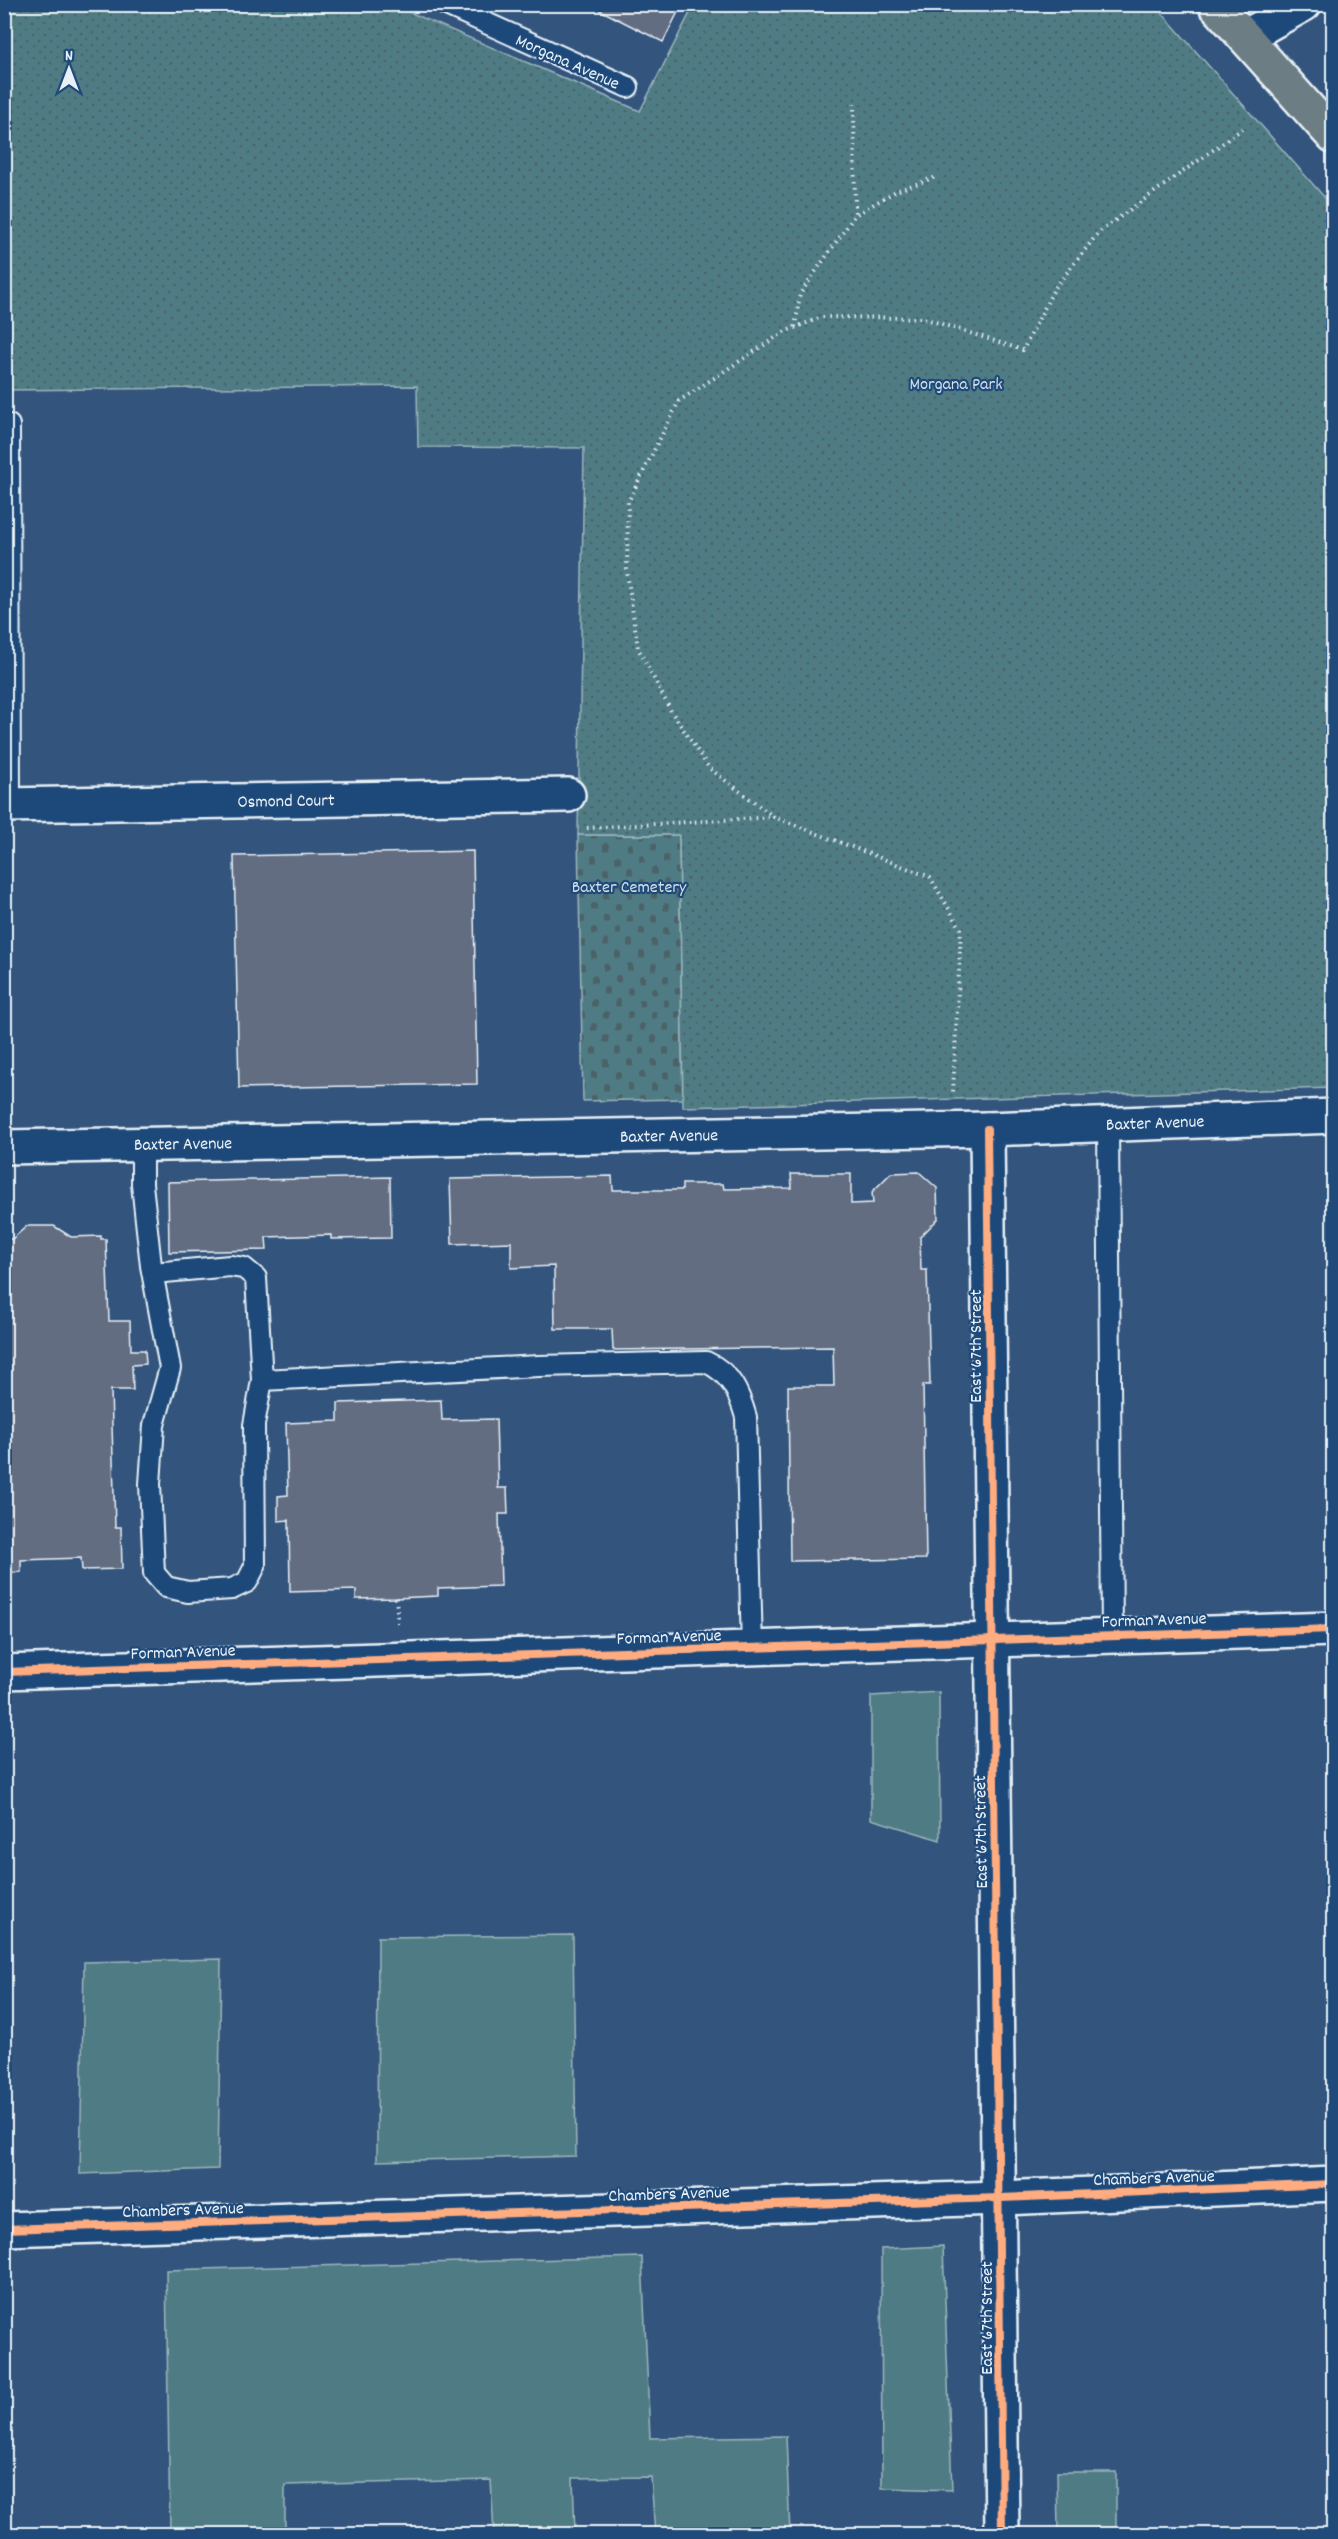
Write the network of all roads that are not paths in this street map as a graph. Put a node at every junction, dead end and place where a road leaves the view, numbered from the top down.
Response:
1 (444, 4) edge
2 (1215, 4) edge
3 (1304, 4) edge
4 (1245, 37) junction
5 (628, 87) dead end
6 (1334, 137) edge
7 (9, 425) dead end
8 (568, 795) dead end
9 (7, 805) edge
10 (1334, 1116) edge
11 (1108, 1124) junction
12 (987, 1129) junction
13 (142, 1144) junction
14 (4, 1147) edge
15 (154, 1273) junction
16 (262, 1380) junction
17 (1334, 1629) edge
18 (1112, 1635) junction
19 (992, 1640) junction
20 (752, 1649) junction
21 (4, 1672) edge
22 (1334, 2184) edge
23 (1000, 2198) junction
24 (4, 2229) edge
25 (1002, 2535) edge

1 - 5 lane, Morgana Avenue
2 - 4 main road
3 - 4 street
4 - 6 main road
7 - 9 lane
8 - 9 street, Osmond Court
10 - 11 street, Baxter Avenue
11 - 12 street, Baxter Avenue
11 - 18 lane
12 - 13 street, Baxter Avenue
12 - 19 street, East 67th Street
13 - 14 street, Baxter Avenue
13 - 15 lane
15 - 16 lane
15 - 16 lane
16 - 20 lane
17 - 18 street, Forman Avenue
18 - 19 street, Forman Avenue
19 - 20 street, Forman Avenue
19 - 23 street, East 67th Street
20 - 21 street, Forman Avenue
22 - 23 street, Chambers Avenue
23 - 24 street, Chambers Avenue
23 - 25 street, East 67th Street

